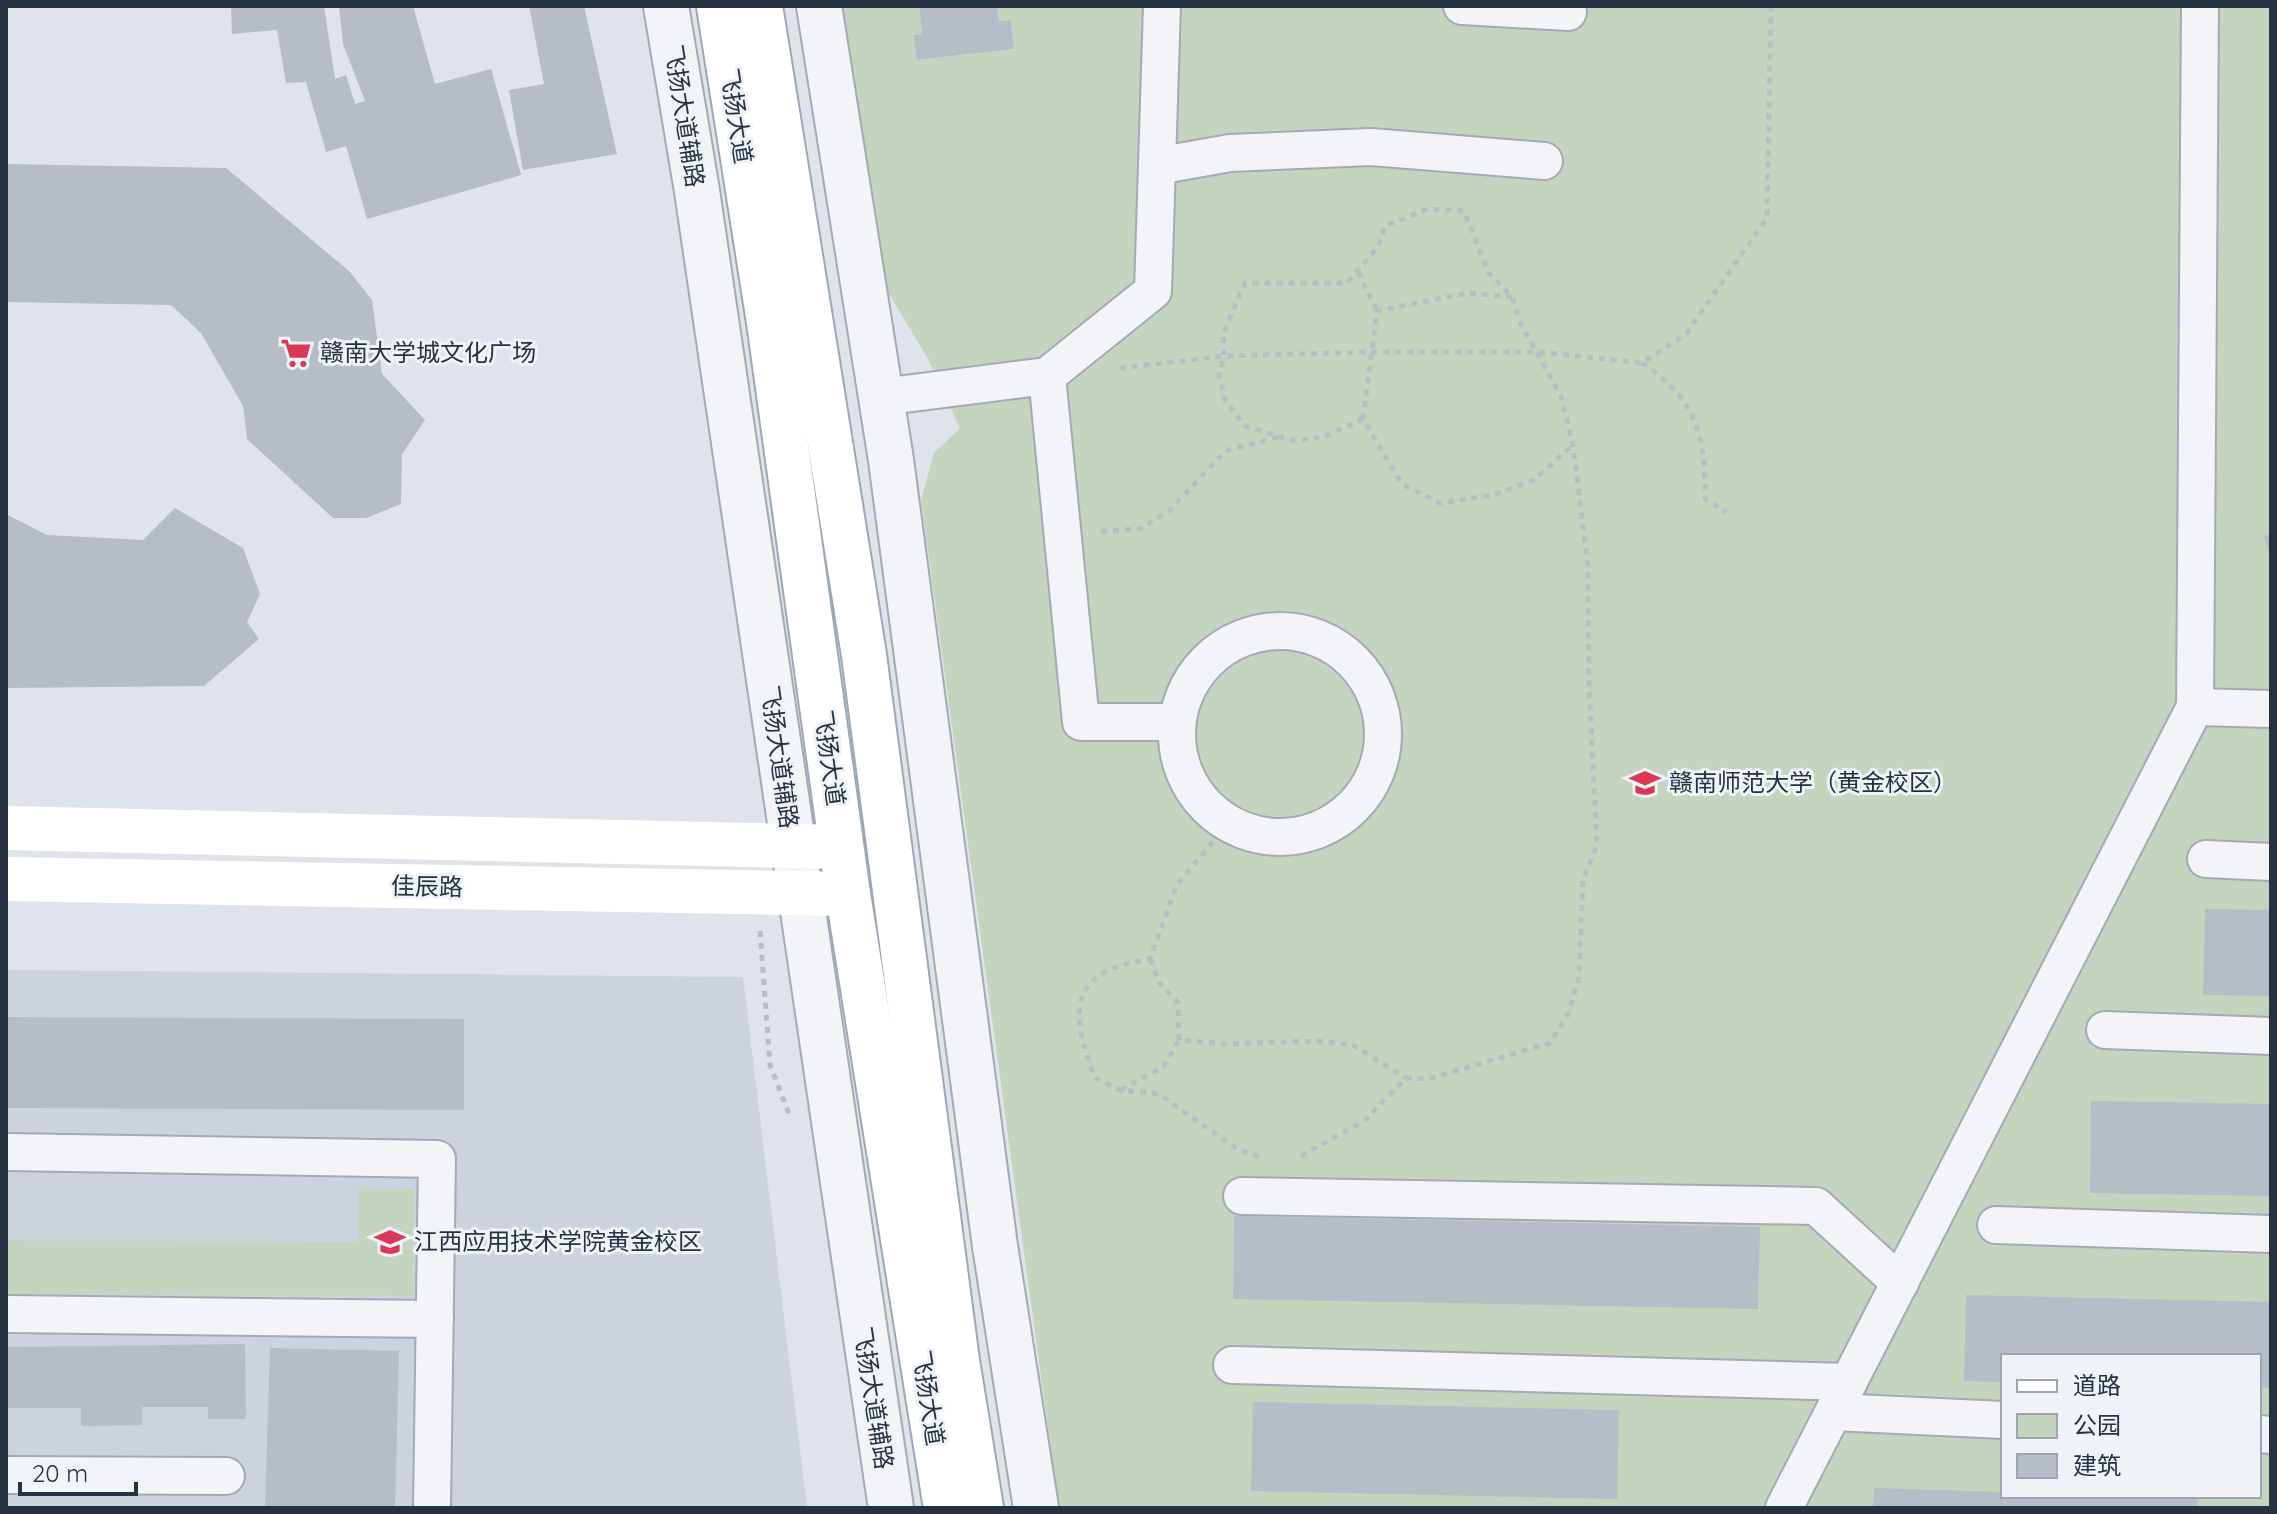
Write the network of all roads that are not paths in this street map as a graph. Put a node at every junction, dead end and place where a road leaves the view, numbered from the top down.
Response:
1 (666, 6) edge
2 (719, 6) edge
3 (760, 6) edge
4 (819, 6) edge
5 (1162, 6) edge
6 (1462, 6) edge
7 (2200, 6) edge
8 (1568, 12) dead end
9 (1544, 161) dead end
10 (1157, 166) junction
11 (697, 191) junction
12 (769, 322) junction
13 (1047, 376) junction
14 (881, 397) junction
15 (891, 460) junction
16 (864, 655) junction
17 (2195, 707) junction
18 (2271, 709) edge
19 (1176, 722) junction
20 (6, 828) edge
21 (792, 846) junction
22 (841, 847) junction
23 (2206, 859) dead end
24 (2271, 862) edge
25 (6, 879) edge
26 (799, 894) junction
27 (848, 894) junction
28 (2105, 1030) dead end
29 (2271, 1036) edge
30 (6, 1152) edge
31 (1242, 1196) dead end
32 (1996, 1225) dead end
33 (2271, 1234) edge
34 (902, 1235) junction
35 (1900, 1283) junction
36 (6, 1314) edge
37 (435, 1319) junction
38 (957, 1361) junction
39 (1232, 1365) dead end
40 (1841, 1397) junction
41 (873, 1399) junction
42 (2001, 1420) edge
43 (6, 1475) edge
44 (226, 1476) dead end
45 (432, 1508) edge
46 (891, 1508) edge
47 (946, 1508) edge
48 (981, 1508) edge
49 (1029, 1508) edge
50 (1036, 1508) edge
51 (1784, 1508) edge

1 - 11 street, 飞扬大道辅路
2 - 12 main road, 飞扬大道
3 - 16 main road, 飞扬大道
4 - 14 street
5 - 10 street
6 - 8 street
7 - 17 street
9 - 10 street
10 - 13 street
11 - 12 street
11 - 21 street, 飞扬大道辅路
12 - 22 main road, 飞扬大道
13 - 14 street
13 - 19 street
14 - 15 street
15 - 16 street
15 - 50 street
16 - 38 main road, 飞扬大道
17 - 18 street
17 - 35 street
19 - 19 street
20 - 21 main road, 佳辰路
21 - 22 main road, 佳辰路
21 - 26 street, 飞扬大道辅路
22 - 27 main road, 飞扬大道
23 - 24 street
25 - 26 main road, 佳辰路
26 - 27 main road, 佳辰路
26 - 41 street, 飞扬大道辅路
27 - 34 main road, 飞扬大道
28 - 29 street
30 - 37 street
31 - 35 street
32 - 33 street
34 - 41 street
34 - 47 main road, 飞扬大道
35 - 40 street
36 - 37 street
37 - 45 street
38 - 48 main road, 飞扬大道
38 - 49 street
39 - 40 street
40 - 42 street
40 - 51 street
41 - 46 street, 飞扬大道辅路
43 - 44 street

